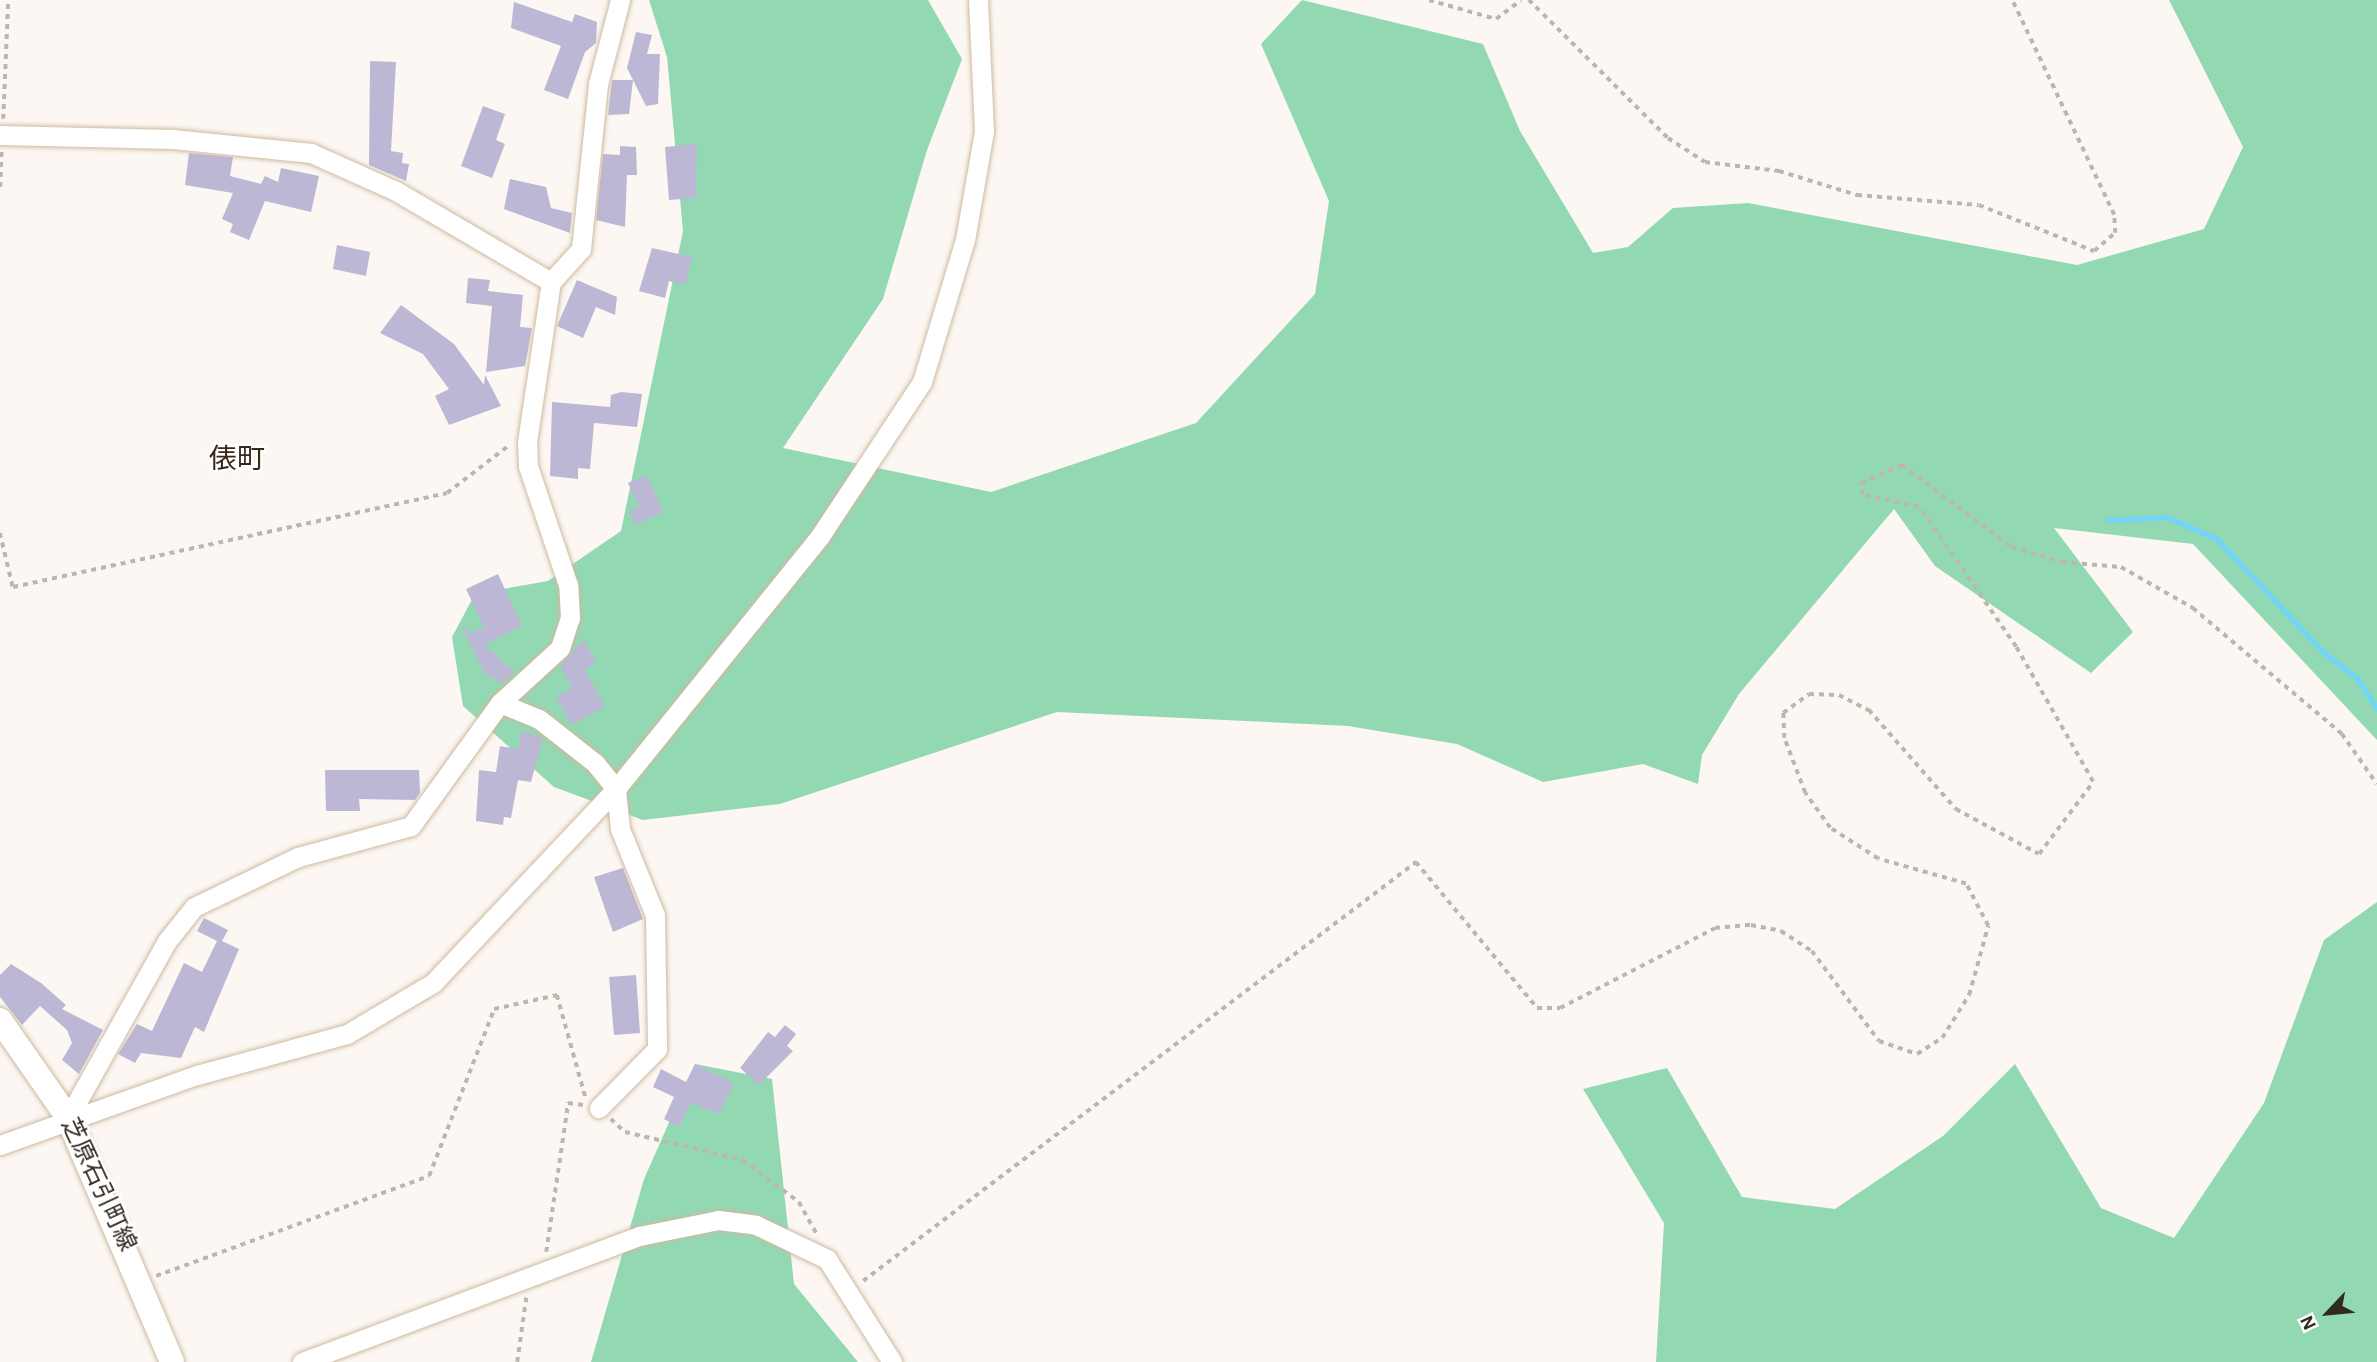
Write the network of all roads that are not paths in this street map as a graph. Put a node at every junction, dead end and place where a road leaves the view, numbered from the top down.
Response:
1 (620, 0) edge
2 (978, 0) edge
3 (1, 135) edge
4 (551, 282) junction
5 (500, 704) junction
6 (616, 789) junction
7 (0, 1020) edge
8 (599, 1108) road end
9 (68, 1118) junction
10 (0, 1145) edge
11 (172, 1362) edge
12 (302, 1362) edge
13 (892, 1362) edge

1 - 4 street
2 - 6 street
3 - 4 street
4 - 5 street
5 - 6 street
5 - 9 street
6 - 8 street
6 - 9 street
7 - 9 main road, 芝原石引町線
9 - 10 street
9 - 11 main road, 芝原石引町線
12 - 13 street

